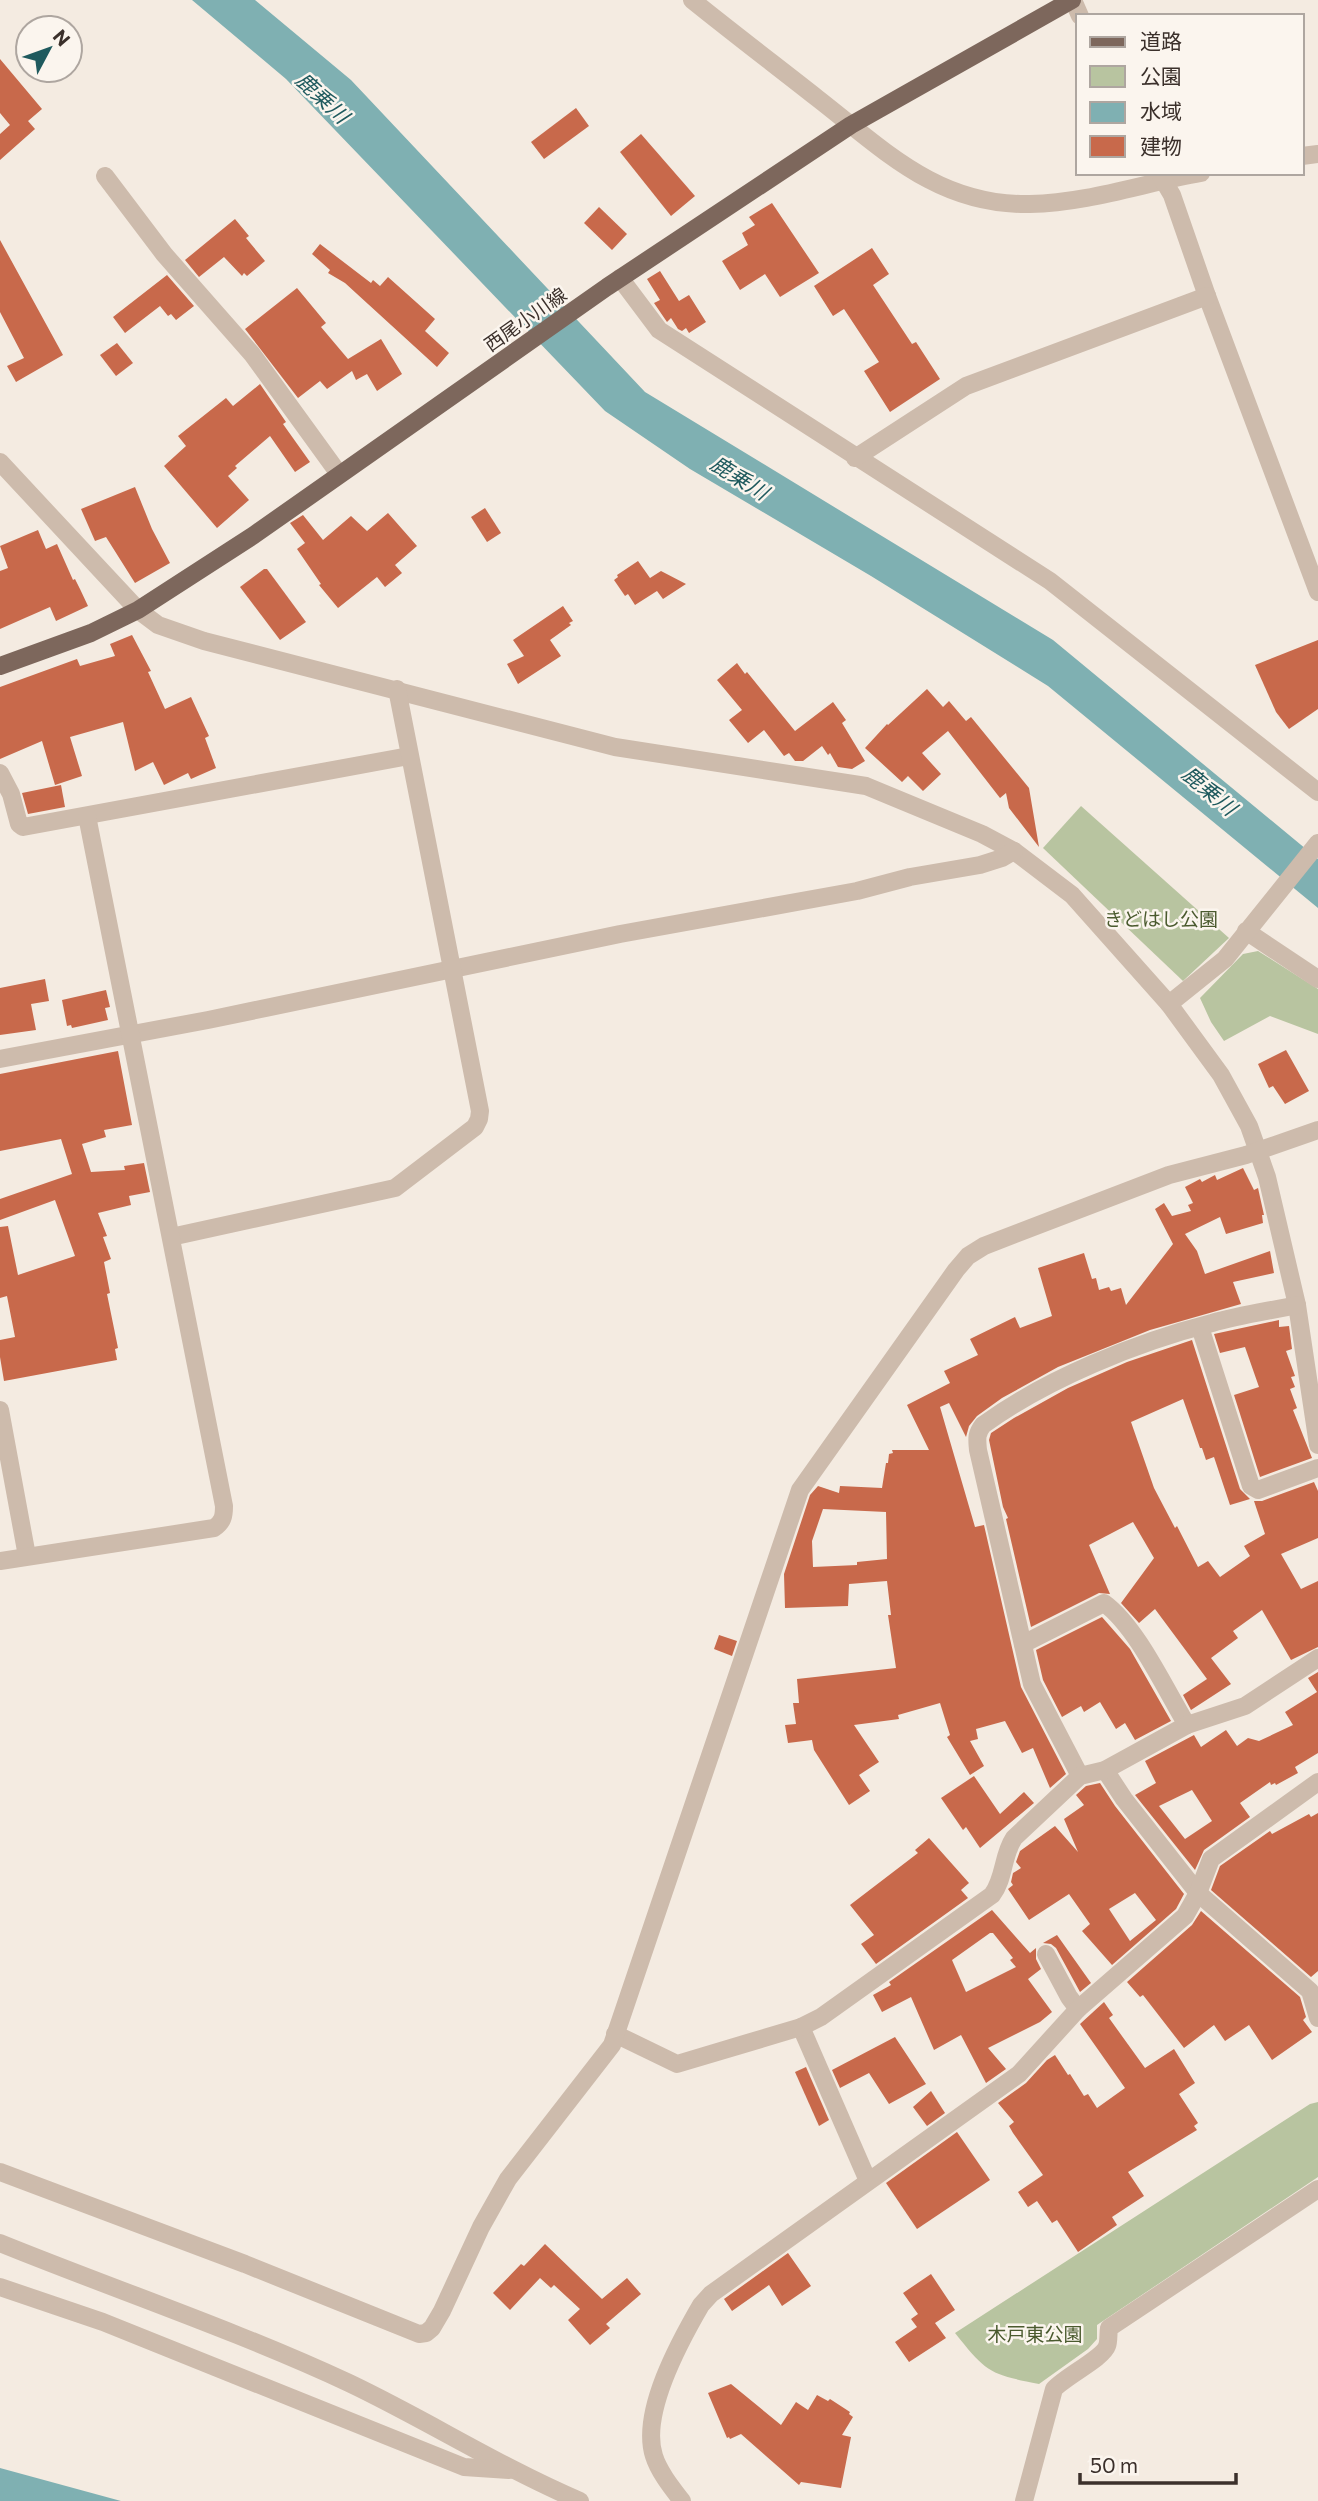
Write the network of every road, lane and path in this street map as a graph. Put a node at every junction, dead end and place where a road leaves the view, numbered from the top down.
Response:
1 (692, 0) edge
2 (1073, 0) edge
3 (851, 125) junction
4 (105, 176) dead end
5 (1161, 176) edge
6 (613, 283) junction
7 (1207, 296) junction
8 (855, 458) junction
9 (0, 462) edge
10 (340, 474) junction
11 (1318, 592) edge
12 (138, 610) junction
13 (0, 666) edge
14 (397, 690) junction
15 (409, 756) junction
16 (0, 774) edge
17 (1318, 792) edge
18 (87, 816) junction
19 (1318, 844) edge
20 (1014, 851) junction
21 (1246, 930) junction
22 (451, 971) junction
23 (1318, 979) edge
24 (1169, 1004) junction
25 (130, 1035) junction
26 (0, 1059) edge
27 (1318, 1130) edge
28 (1258, 1149) junction
29 (171, 1237) junction
30 (1297, 1305) junction
31 (1200, 1327) junction
32 (0, 1410) edge
33 (1318, 1445) edge
34 (1318, 1468) edge
35 (27, 1556) junction
36 (0, 1561) edge
37 (1023, 1644) junction
38 (1318, 1658) edge
39 (1187, 1724) junction
40 (1104, 1770) junction
41 (1080, 1776) junction
42 (1318, 1782) edge
43 (1198, 1893) junction
44 (1046, 1954) dead end
45 (1314, 1988) edge
46 (1078, 2009) junction
47 (1318, 2018) edge
48 (801, 2027) junction
49 (615, 2034) junction
50 (0, 2172) edge
51 (868, 2181) junction
52 (1318, 2189) edge
53 (0, 2244) edge
54 (0, 2287) edge
55 (516, 2471) junction
56 (580, 2501) edge
57 (682, 2501) edge
58 (1024, 2501) edge

1 - 3 street
2 - 3 main road, 西尾小川線
3 - 5 street
3 - 6 main road, 西尾小川線
4 - 10 street
5 - 7 street
6 - 8 street
6 - 10 main road, 西尾小川線
7 - 8 street
7 - 11 street
8 - 17 street
9 - 12 street
10 - 12 main road, 西尾小川線
12 - 13 main road, 西尾小川線
12 - 14 street
14 - 15 street
14 - 20 street
15 - 18 street
15 - 22 street
16 - 18 street
18 - 25 street
19 - 21 street
20 - 22 street
20 - 24 street
21 - 23 street
21 - 24 street
22 - 25 street
22 - 29 street
24 - 28 street
25 - 26 street
25 - 29 street
27 - 28 street
28 - 30 street
28 - 49 street
29 - 35 street
30 - 31 street
30 - 33 street
31 - 34 street
31 - 37 street
32 - 35 street
35 - 36 street
37 - 39 street
37 - 41 street
38 - 39 street
39 - 40 street
40 - 41 street
40 - 43 street
41 - 48 street
42 - 43 street
43 - 45 street
43 - 46 street
44 - 46 street
45 - 47 street
46 - 51 street
48 - 49 street
48 - 51 street
49 - 50 street
51 - 57 street
52 - 58 street
53 - 55 street
54 - 55 street
55 - 56 street

